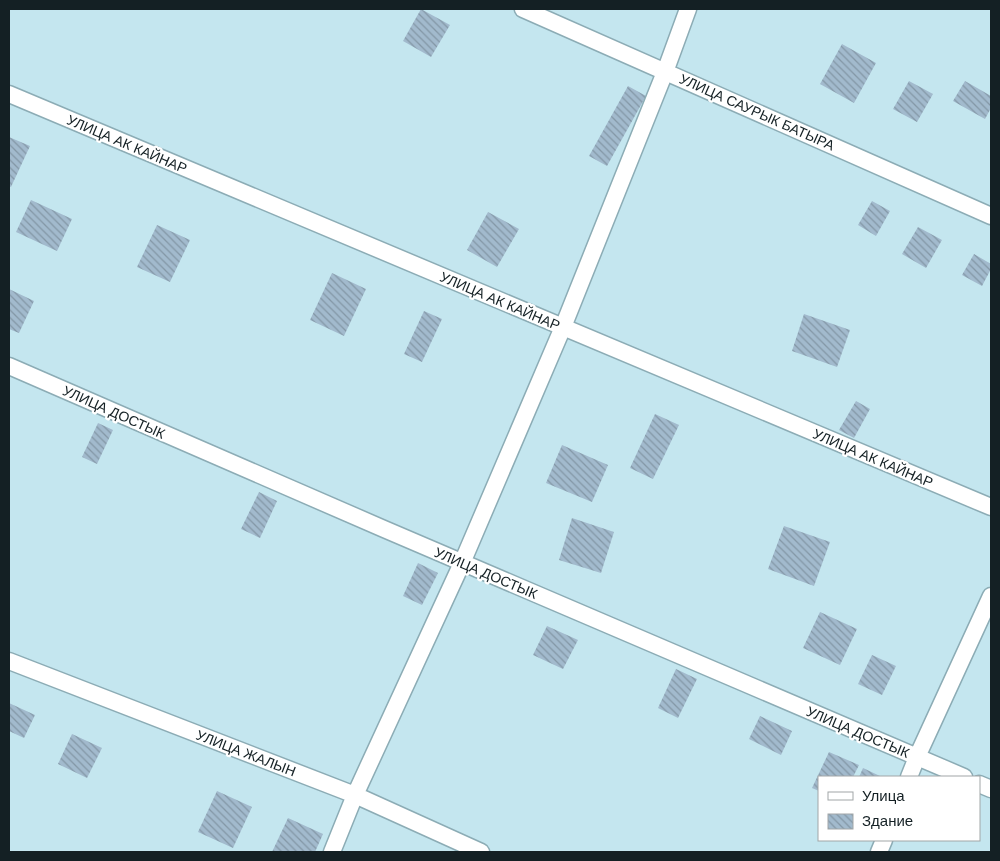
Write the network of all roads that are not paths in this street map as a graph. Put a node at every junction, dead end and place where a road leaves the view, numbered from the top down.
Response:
1 (523, 9) edge
2 (688, 9) edge
3 (665, 72) junction
4 (9, 94) edge
5 (991, 216) edge
6 (563, 327) junction
7 (9, 366) edge
8 (991, 507) edge
9 (462, 563) junction
10 (991, 596) edge
11 (9, 661) edge
12 (917, 757) junction
13 (909, 776) edge
14 (962, 776) edge
15 (355, 796) junction
16 (332, 852) edge
17 (481, 852) edge

1 - 3 street, УЛИЦА САУРЫК БАТЫРА
2 - 3 street
3 - 5 street, УЛИЦА САУРЫК БАТЫРА
3 - 6 street
4 - 6 street, УЛИЦА АК КАЙНАР
6 - 8 street, УЛИЦА АК КАЙНАР
6 - 9 street
7 - 9 street, УЛИЦА ДОСТЫК
9 - 12 street, УЛИЦА ДОСТЫК
9 - 15 street
10 - 12 street
11 - 15 street, УЛИЦА ЖАЛЫН
12 - 13 street
12 - 14 street, УЛИЦА ДОСТЫК
15 - 16 street
15 - 17 street, УЛИЦА ЖАЛЫН

